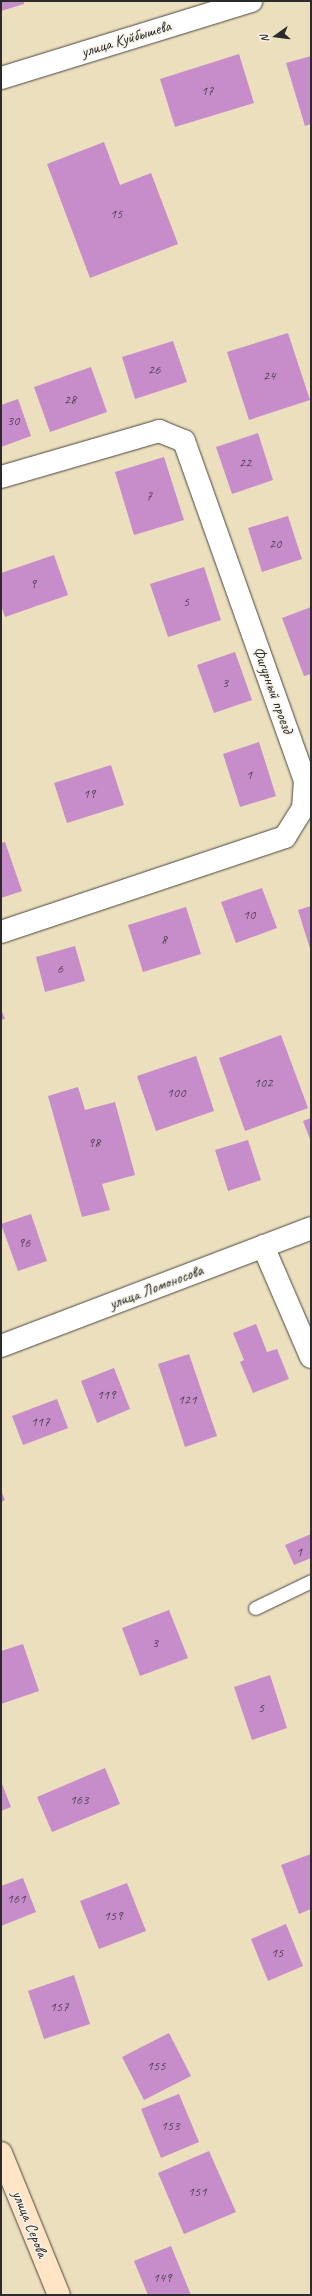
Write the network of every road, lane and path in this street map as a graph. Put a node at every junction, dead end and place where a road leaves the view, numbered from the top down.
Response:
1 (251, 1) edge
2 (1, 78) edge
3 (1, 477) edge
4 (1, 932) edge
5 (311, 1228) edge
6 (263, 1246) junction
7 (1, 1346) edge
8 (311, 1357) edge
9 (311, 1582) edge
10 (255, 1608) dead end
11 (1, 2153) edge
12 (59, 2295) edge

1 - 2 street, улица Куйбышева
3 - 4 street, Фигурный проезд
5 - 6 street, улица Ломоносова
6 - 7 street, улица Ломоносова
6 - 8 street
9 - 10 lane
11 - 12 main road, улица Серова

